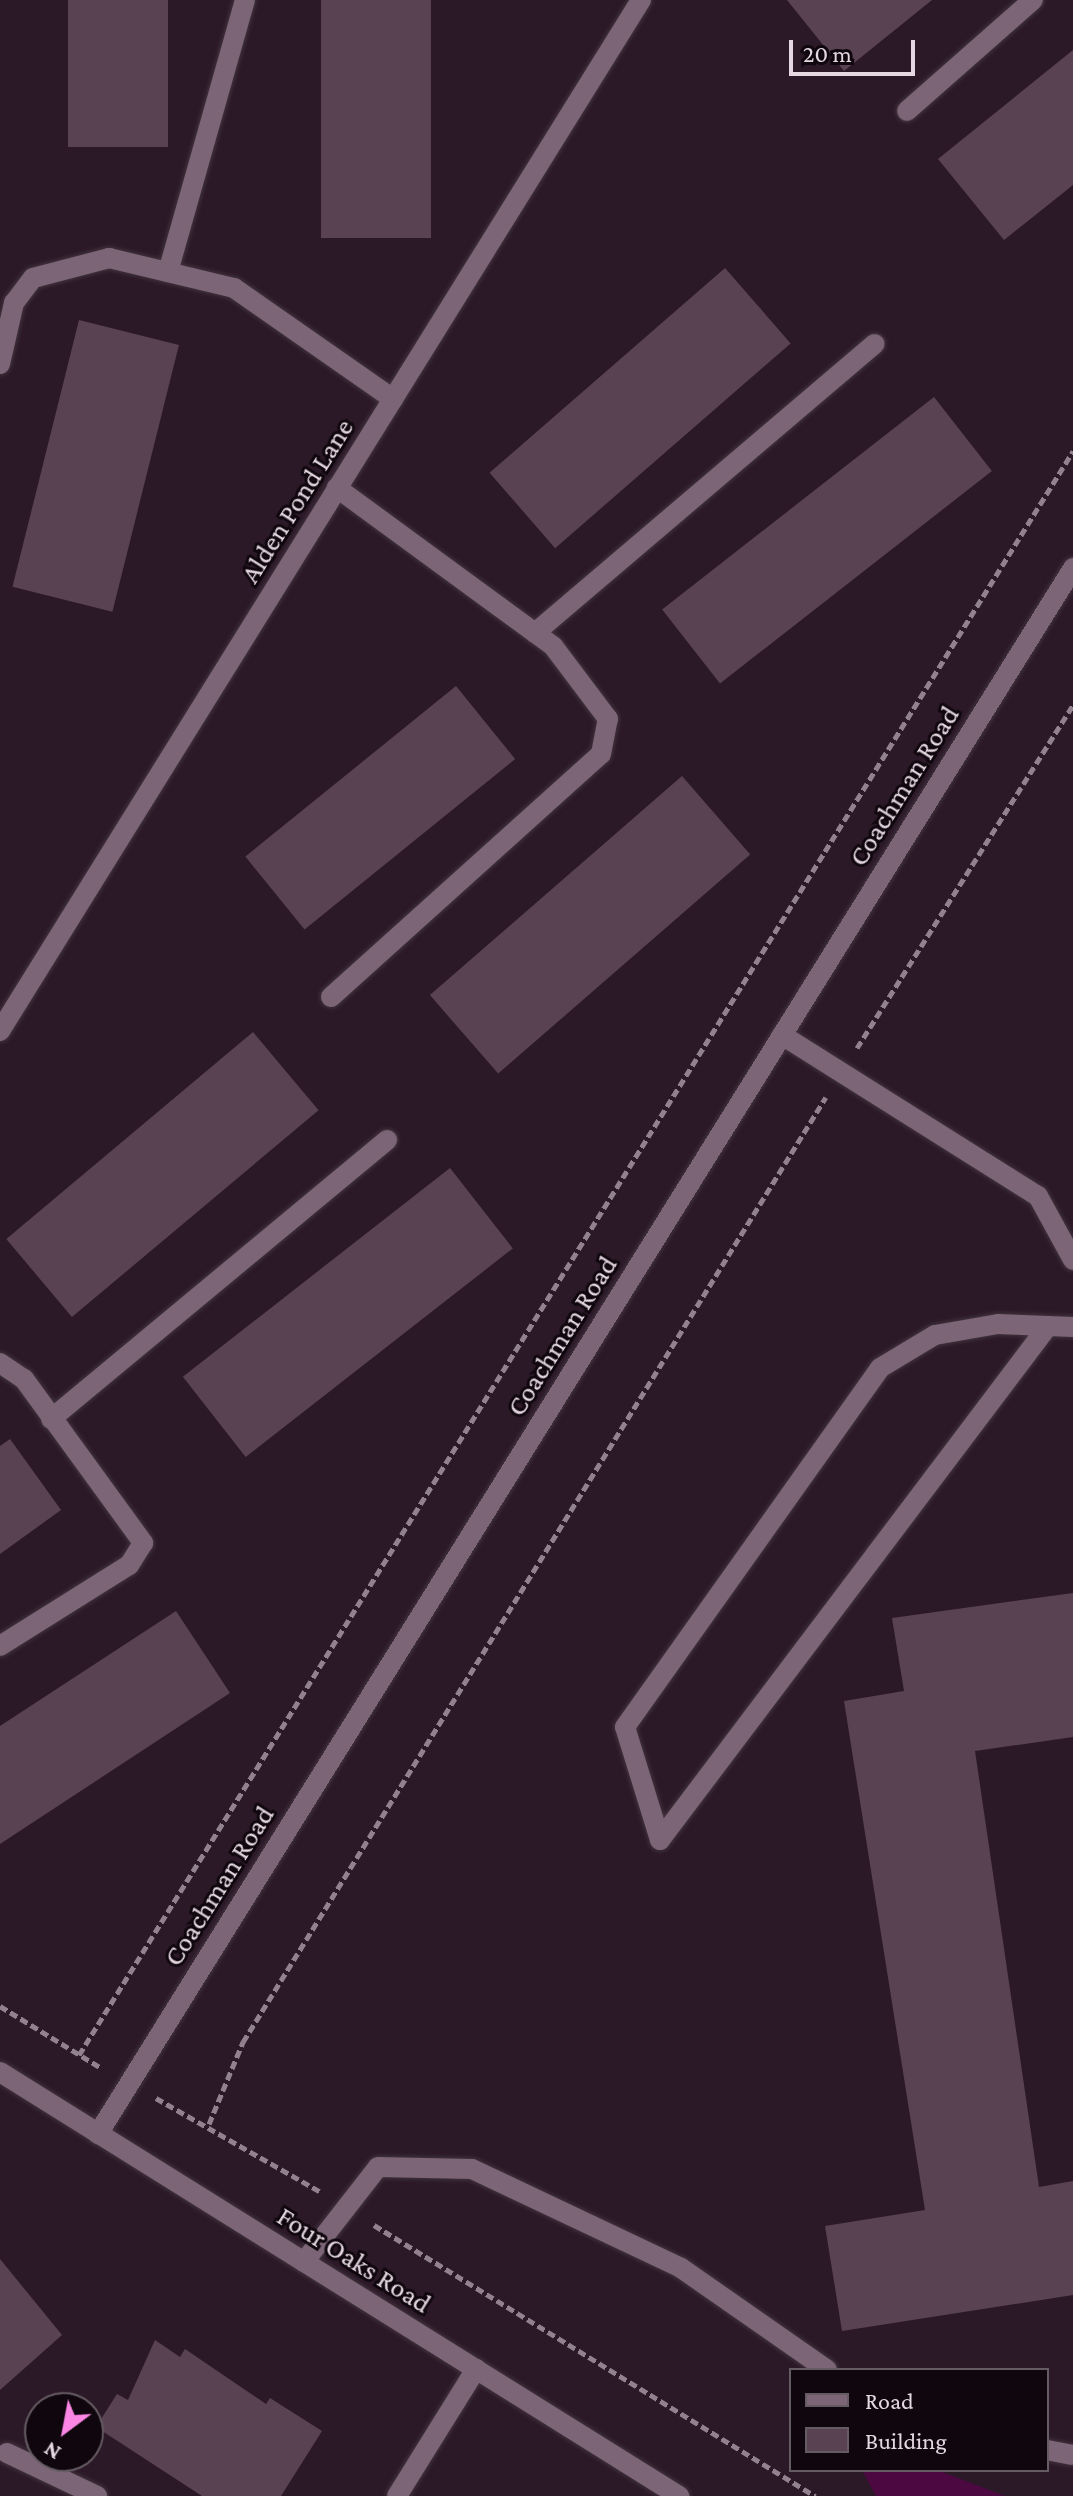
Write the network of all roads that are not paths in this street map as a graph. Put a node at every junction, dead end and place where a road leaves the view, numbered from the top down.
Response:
1 (245, 0) edge
2 (641, 0) edge
3 (1033, 0) edge
4 (907, 111) dead end
5 (168, 272) junction
6 (875, 344) dead end
7 (0, 364) edge
8 (393, 399) junction
9 (337, 488) junction
10 (1073, 568) edge
11 (535, 633) junction
12 (331, 997) dead end
13 (0, 1031) edge
14 (782, 1035) junction
15 (387, 1140) dead end
16 (1073, 1260) edge
17 (1048, 1326) junction
18 (1073, 1327) edge
19 (0, 1363) edge
20 (51, 1419) junction
21 (0, 1646) edge
22 (2, 2077) edge
23 (98, 2134) junction
24 (304, 2262) junction
25 (824, 2368) edge
26 (476, 2369) junction
27 (1049, 2450) edge
28 (7, 2453) dead end
29 (1073, 2455) edge
30 (97, 2496) edge
31 (397, 2496) edge
32 (679, 2496) edge

1 - 5 street
2 - 8 street, Alden Pond Lane
3 - 4 street
5 - 7 street
5 - 8 street
6 - 11 street
8 - 9 street, Alden Pond Lane
9 - 11 street
9 - 13 street, Alden Pond Lane
10 - 14 street, Coachman Road
11 - 12 street
14 - 16 street
14 - 23 street, Coachman Road
15 - 20 street
17 - 17 street
17 - 18 street
19 - 20 street
20 - 21 street
22 - 23 street, Four Oaks Road
23 - 24 street, Four Oaks Road
24 - 25 street
24 - 26 street, Four Oaks Road
26 - 31 street
26 - 32 street, Four Oaks Road
27 - 29 street
28 - 30 street

